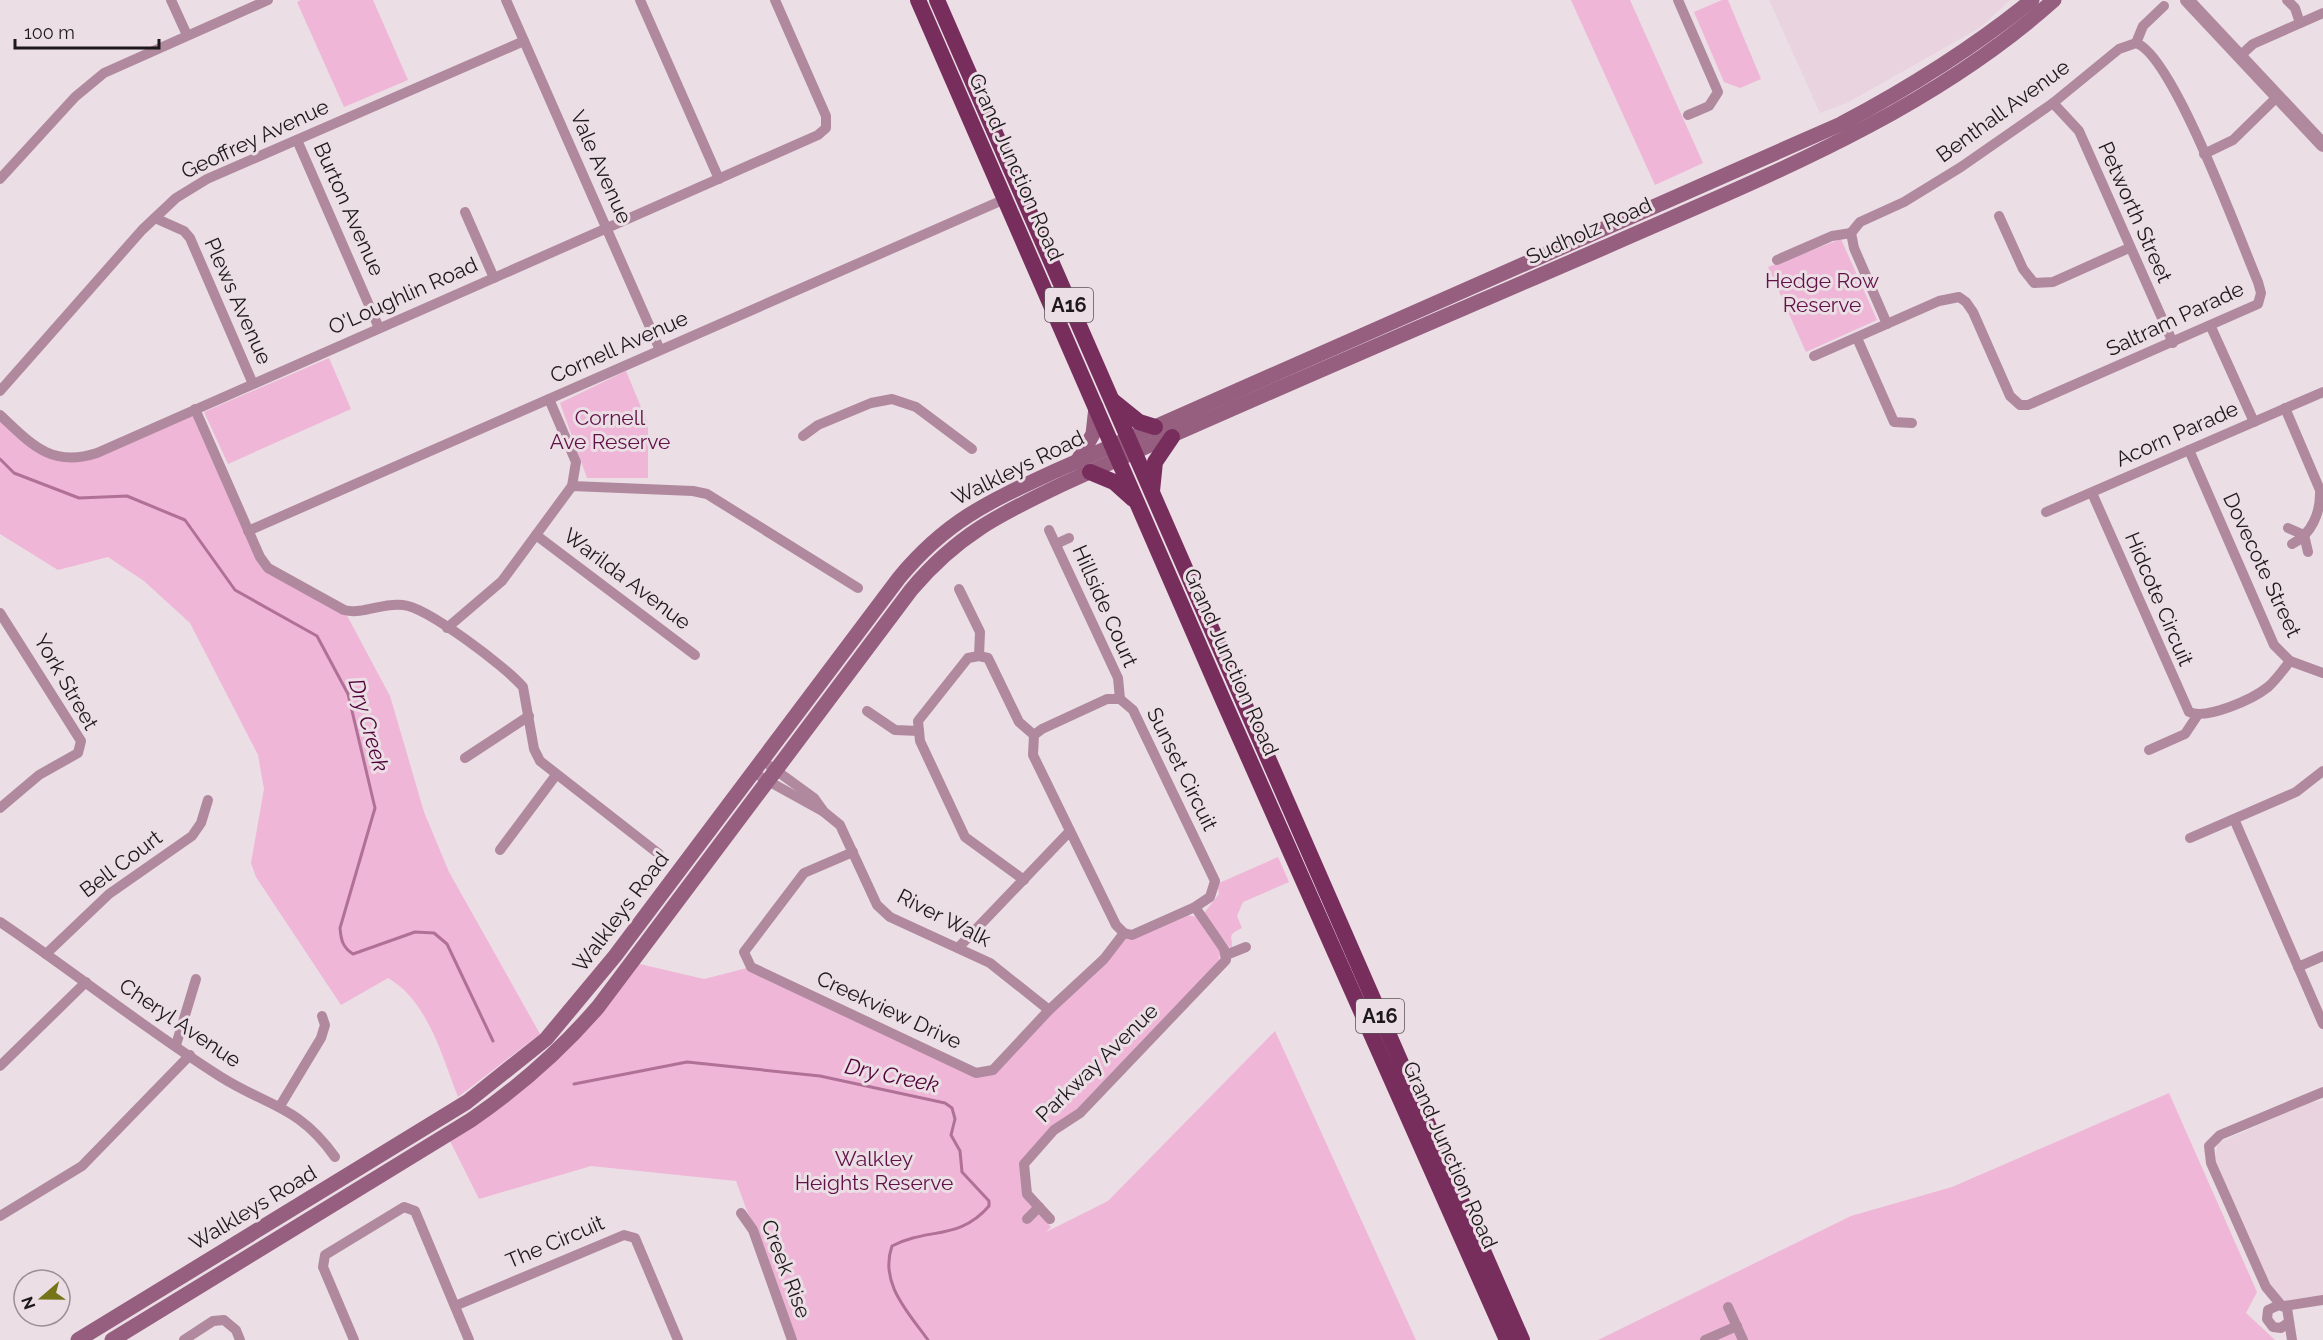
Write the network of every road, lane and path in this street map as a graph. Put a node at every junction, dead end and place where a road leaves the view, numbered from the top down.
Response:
1 (171, 0) edge
2 (268, 0) edge
3 (506, 0) edge
4 (639, 0) edge
5 (775, 0) edge
6 (918, 0) edge
7 (937, 0) edge
8 (950, 0) edge
9 (1678, 0) edge
10 (2032, 0) edge
11 (2054, 0) edge
12 (2187, 0) edge
13 (2287, 0) edge
14 (2164, 6) dead end
15 (2323, 13) edge
16 (945, 17) junction
17 (2300, 23) junction
18 (187, 35) junction
19 (524, 41) junction
20 (2136, 43) junction
21 (2240, 56) junction
22 (2278, 96) junction
23 (2053, 103) junction
24 (1688, 116) dead end
25 (297, 140) junction
26 (2323, 145) edge
27 (2204, 154) junction
28 (0, 179) edge
29 (719, 179) junction
30 (1013, 196) junction
31 (465, 212) dead end
32 (1999, 216) dead end
33 (155, 218) junction
34 (606, 228) junction
35 (1851, 233) junction
36 (2129, 248) junction
37 (1777, 260) dead end
38 (494, 278) junction
39 (1887, 324) junction
40 (2211, 327) junction
41 (379, 328) junction
42 (1857, 338) junction
43 (2173, 343) junction
44 (660, 350) junction
45 (1814, 356) dead end
46 (253, 384) junction
47 (0, 391) edge
48 (2323, 392) edge
49 (549, 399) junction
50 (1103, 403) junction
51 (2284, 408) junction
52 (195, 409) junction
53 (0, 416) edge
54 (2254, 422) junction
55 (1912, 423) dead end
56 (1155, 427) junction
57 (803, 436) dead end
58 (1172, 437) junction
59 (972, 449) dead end
60 (1123, 449) junction
61 (2189, 450) junction
62 (1077, 462) junction
63 (1090, 472) junction
64 (572, 486) junction
65 (2092, 493) junction
66 (1145, 499) junction
67 (2046, 512) dead end
68 (2288, 528) dead end
69 (1049, 530) dead end
70 (248, 531) junction
71 (536, 535) junction
72 (2304, 535) junction
73 (1070, 538) dead end
74 (1056, 544) junction
75 (2292, 544) dead end
76 (2308, 552) dead end
77 (858, 588) dead end
78 (959, 589) dead end
79 (0, 613) edge
80 (447, 628) junction
81 (695, 655) dead end
82 (979, 656) junction
83 (2290, 661) junction
84 (2323, 674) edge
85 (1120, 699) junction
86 (867, 711) dead end
87 (529, 716) junction
88 (2197, 716) junction
89 (919, 731) junction
90 (1034, 735) junction
91 (2149, 750) dead end
92 (465, 758) dead end
93 (757, 766) junction
94 (2323, 771) edge
95 (556, 775) junction
96 (771, 775) junction
97 (208, 800) dead end
98 (0, 808) edge
99 (2234, 819) junction
100 (1070, 831) junction
101 (2190, 838) dead end
102 (500, 850) dead end
103 (853, 852) junction
104 (659, 854) dead end
105 (1024, 880) junction
106 (1195, 907) junction
107 (0, 922) edge
108 (1124, 933) junction
109 (1246, 947) dead end
110 (958, 948) junction
111 (46, 954) junction
112 (1226, 955) junction
113 (2323, 956) edge
114 (2298, 967) junction
115 (196, 979) dead end
116 (86, 982) junction
117 (1049, 1010) junction
118 (322, 1016) dead end
119 (2323, 1024) edge
120 (176, 1045) junction
121 (190, 1055) junction
122 (0, 1066) edge
123 (2323, 1092) edge
124 (280, 1106) junction
125 (335, 1157) dead end
126 (1039, 1207) junction
127 (741, 1213) dead end
128 (0, 1216) edge
129 (1027, 1219) dead end
130 (1050, 1219) dead end
131 (2266, 1287) junction
132 (2323, 1300) edge
133 (2304, 1305) junction
134 (455, 1306) junction
135 (2283, 1306) junction
136 (1728, 1307) dead end
137 (2267, 1312) junction
138 (2289, 1321) junction
139 (1737, 1326) junction
140 (2275, 1328) junction
141 (78, 1340) edge
142 (112, 1340) edge
143 (184, 1340) edge
144 (240, 1340) edge
145 (354, 1340) edge
146 (469, 1340) edge
147 (678, 1340) edge
148 (792, 1340) edge
149 (1507, 1340) edge
150 (1522, 1340) edge
151 (1705, 1340) edge
152 (1743, 1340) edge
153 (2285, 1340) edge
154 (2292, 1340) edge

1 - 18 street
2 - 18 street
3 - 19 street, Vale Avenue
4 - 29 street
5 - 29 street, O'Loughlin Road
6 - 30 highway, Grand Junction Road / A16
7 - 16 highway, Grand Junction Road / A16
8 - 16 street
9 - 24 street
10 - 56 main road, Sudholz Road
11 - 58 main road, Sudholz Road
12 - 21 street
13 - 17 street
14 - 20 street
15 - 17 street
16 - 30 highway, Grand Junction Road / A16
17 - 21 street
18 - 28 street
19 - 25 street, Geoffrey Avenue
19 - 34 street, Vale Avenue
20 - 23 street, Benthall Avenue
20 - 27 street, Saltram Parade
21 - 22 street
22 - 26 street
22 - 27 street
23 - 35 street, Benthall Avenue
23 - 36 street, Petworth Street
25 - 33 street, Geoffrey Avenue
25 - 41 street, Burton Avenue
27 - 40 street, Saltram Parade
29 - 34 street, O'Loughlin Road
30 - 44 street, Cornell Avenue
30 - 50 highway, Grand Junction Road / A16
31 - 38 street
32 - 36 street
33 - 46 street, Plews Avenue
33 - 47 street, Geoffrey Avenue
34 - 38 street, O'Loughlin Road
34 - 44 street, Vale Avenue
35 - 37 street
35 - 39 street
36 - 43 street, Petworth Street
38 - 41 street, O'Loughlin Road
39 - 42 street
39 - 43 street, Saltram Parade
40 - 43 street, Saltram Parade
40 - 54 street
41 - 46 street, O'Loughlin Road
42 - 45 street
42 - 55 street
44 - 49 street, Cornell Avenue
46 - 52 street, O'Loughlin Road
48 - 51 street, Acorn Parade
49 - 64 street
49 - 70 street, Cornell Avenue
50 - 56 highway
50 - 60 highway, Grand Junction Road / A16
50 - 62 main road
51 - 54 street, Acorn Parade
51 - 72 street
52 - 53 street, O'Loughlin Road
52 - 70 street
54 - 61 street, Acorn Parade
56 - 60 main road, Sudholz Road
57 - 59 street
58 - 60 main road, Sudholz Road
58 - 66 highway
60 - 62 main road, Walkleys Road
60 - 63 main road, Walkleys Road
60 - 66 highway, Grand Junction Road / A16
61 - 65 street, Acorn Parade
61 - 83 street, Dovecote Street
62 - 93 main road, Walkleys Road
63 - 66 highway
63 - 96 main road, Walkleys Road
64 - 71 street
64 - 77 street
65 - 67 street, Acorn Parade
65 - 88 street, Hidcote Circuit
66 - 149 highway, Grand Junction Road / A16
66 - 150 highway, Grand Junction Road / A16
68 - 72 street
69 - 74 street, Hillside Court
70 - 80 street
71 - 80 street
71 - 81 street, Warilda Avenue
72 - 75 street
72 - 76 street
73 - 74 street
74 - 85 street, Hillside Court
78 - 82 street
79 - 98 street, York Street
80 - 87 street
82 - 89 street
82 - 90 street
83 - 84 street, Dovecote Street
83 - 88 street
85 - 90 street, Sunset Circuit
85 - 106 street, Sunset Circuit
86 - 89 street
87 - 92 street
87 - 95 street
88 - 91 street
89 - 105 street
90 - 100 street
93 - 96 street, River Walk
93 - 141 main road, Walkleys Road
94 - 99 street
95 - 102 street
95 - 104 street
96 - 103 street, River Walk
96 - 142 main road, Walkleys Road
97 - 111 street, Bell Court
99 - 101 street
99 - 114 street
100 - 105 street
100 - 108 street
103 - 110 street, River Walk
103 - 117 street, Creekview Drive
105 - 110 street
106 - 108 street, Sunset Circuit
106 - 112 street
107 - 111 street, Cheryl Avenue
108 - 117 street, Creekview Drive
109 - 112 street
110 - 117 street, River Walk
111 - 116 street, Cheryl Avenue
112 - 126 street, Parkway Avenue
113 - 114 street
114 - 119 street
115 - 120 street
116 - 120 street, Cheryl Avenue
116 - 122 street
118 - 124 street
120 - 121 street, Cheryl Avenue
121 - 124 street, Cheryl Avenue
121 - 128 street
123 - 131 street
124 - 125 street, Cheryl Avenue
126 - 129 street
126 - 130 street, Parkway Avenue
127 - 148 street, Creek Rise
131 - 135 street
131 - 137 street
132 - 133 street
133 - 135 street
133 - 138 street
134 - 145 street
134 - 146 street
134 - 147 street, The Circuit
135 - 137 street
135 - 138 street
136 - 139 street
137 - 140 street
138 - 140 street
138 - 154 street
139 - 151 street
139 - 152 street
140 - 153 street
143 - 144 street

